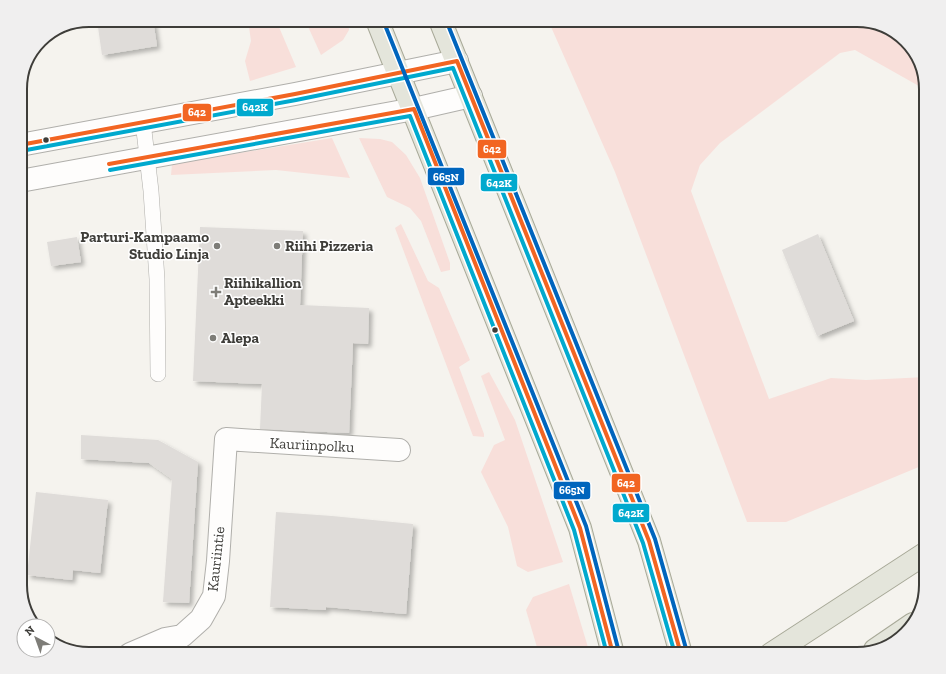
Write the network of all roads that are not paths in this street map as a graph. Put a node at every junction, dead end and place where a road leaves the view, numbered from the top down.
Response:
1 (380, 27) edge
2 (443, 27) edge
3 (457, 61) junction
4 (399, 73) junction
5 (471, 96) junction
6 (414, 108) junction
7 (143, 122) junction
8 (27, 144) edge
9 (147, 157) junction
10 (27, 180) edge
11 (158, 374) dead end
12 (226, 439) joint
13 (399, 450) dead end
14 (919, 558) edge
15 (146, 647) edge
16 (611, 647) edge
17 (679, 647) edge
18 (782, 647) edge

1 - 4 main road
2 - 3 main road
3 - 4 street
3 - 5 main road
4 - 6 main road
4 - 7 street
5 - 6 street
5 - 17 main road
6 - 9 street
6 - 16 main road
7 - 8 street
7 - 9 lane
9 - 10 street
9 - 11 lane
12 - 13 street, Kauriinpolku
12 - 15 street, Kauriintie
14 - 18 main road

